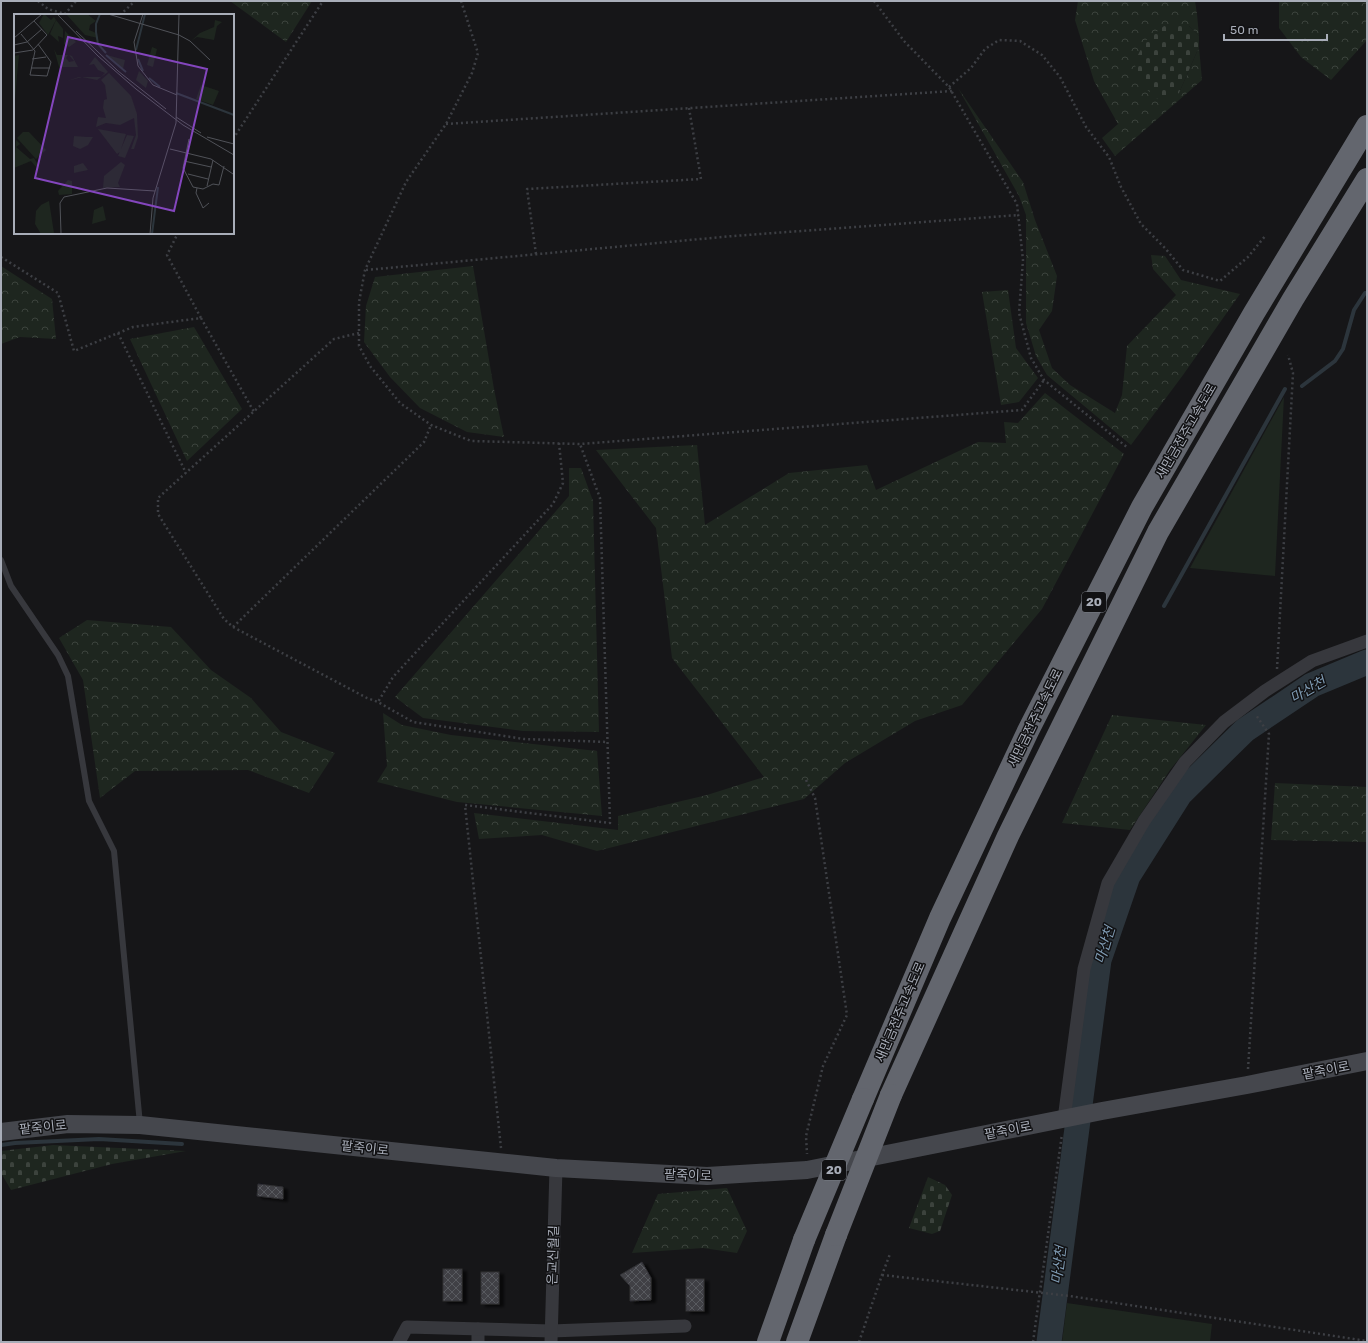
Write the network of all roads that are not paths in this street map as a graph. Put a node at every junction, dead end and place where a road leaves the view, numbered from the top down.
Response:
1 (1367, 126) edge
2 (1367, 179) edge
3 (1, 560) edge
4 (1367, 641) edge
5 (1367, 1061) edge
6 (1066, 1118) junction
7 (140, 1125) junction
8 (1, 1132) edge
9 (556, 1168) junction
10 (685, 1326) dead end
11 (478, 1335) edge
12 (551, 1336) edge
13 (399, 1342) edge
14 (768, 1342) edge
15 (797, 1342) edge

1 - 14 highway, 새만금전주고속도로 / 20, bridge
2 - 15 highway, 새만금전주고속도로 / 20, bridge
3 - 7 lane
4 - 6 street
5 - 6 street, 팥죽이로
6 - 9 street, 팥죽이로
7 - 8 street, 팥죽이로
7 - 9 street, 팥죽이로
9 - 12 street, 은교신월길
10 - 12 street
11 - 12 street
11 - 13 street

